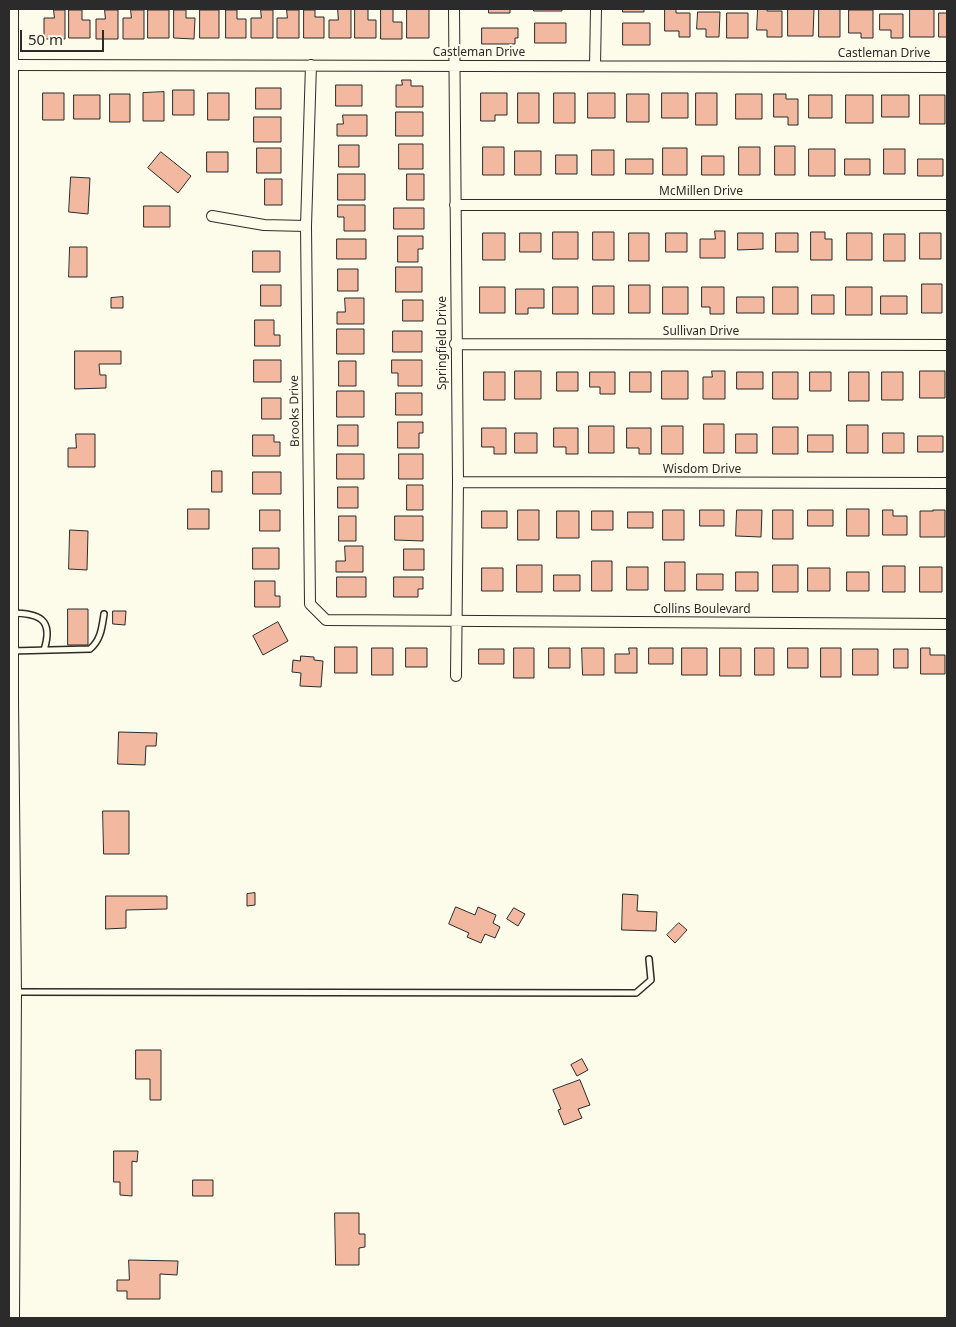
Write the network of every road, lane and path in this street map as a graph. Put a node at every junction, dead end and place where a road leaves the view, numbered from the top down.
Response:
1 (11, 9) edge
2 (454, 9) edge
3 (596, 9) edge
4 (10, 65) edge
5 (311, 65) junction
6 (454, 66) junction
7 (595, 66) junction
8 (947, 67) edge
9 (455, 205) junction
10 (947, 205) edge
11 (212, 216) dead end
12 (306, 226) junction
13 (455, 344) junction
14 (947, 345) edge
15 (458, 482) junction
16 (947, 483) edge
17 (11, 613) junction
18 (104, 614) dead end
19 (456, 622) junction
20 (947, 624) edge
21 (44, 650) junction
22 (11, 651) junction
23 (456, 676) dead end
24 (10, 700) edge
25 (650, 959) dead end
26 (14, 992) junction
27 (12, 1318) edge

1 - 4 street
2 - 6 street, Springfield Drive
3 - 7 street
4 - 5 street, Castleman Drive
4 - 17 street
5 - 6 street, Castleman Drive
5 - 12 street, Brooks Drive
6 - 7 street, Castleman Drive
6 - 9 street, Springfield Drive
7 - 8 street, Castleman Drive
9 - 10 street, McMillen Drive
9 - 13 street, Springfield Drive
11 - 12 street
12 - 19 street, Brooks Drive
13 - 14 street, Sullivan Drive
13 - 15 street, Springfield Drive
15 - 16 street, Wisdom Drive
15 - 19 street, Springfield Drive
17 - 21 lane
17 - 22 street
18 - 21 lane
19 - 20 street, Collins Boulevard
19 - 23 street, Springfield Drive
21 - 22 lane
22 - 24 street
24 - 26 street
25 - 26 lane
26 - 27 street

